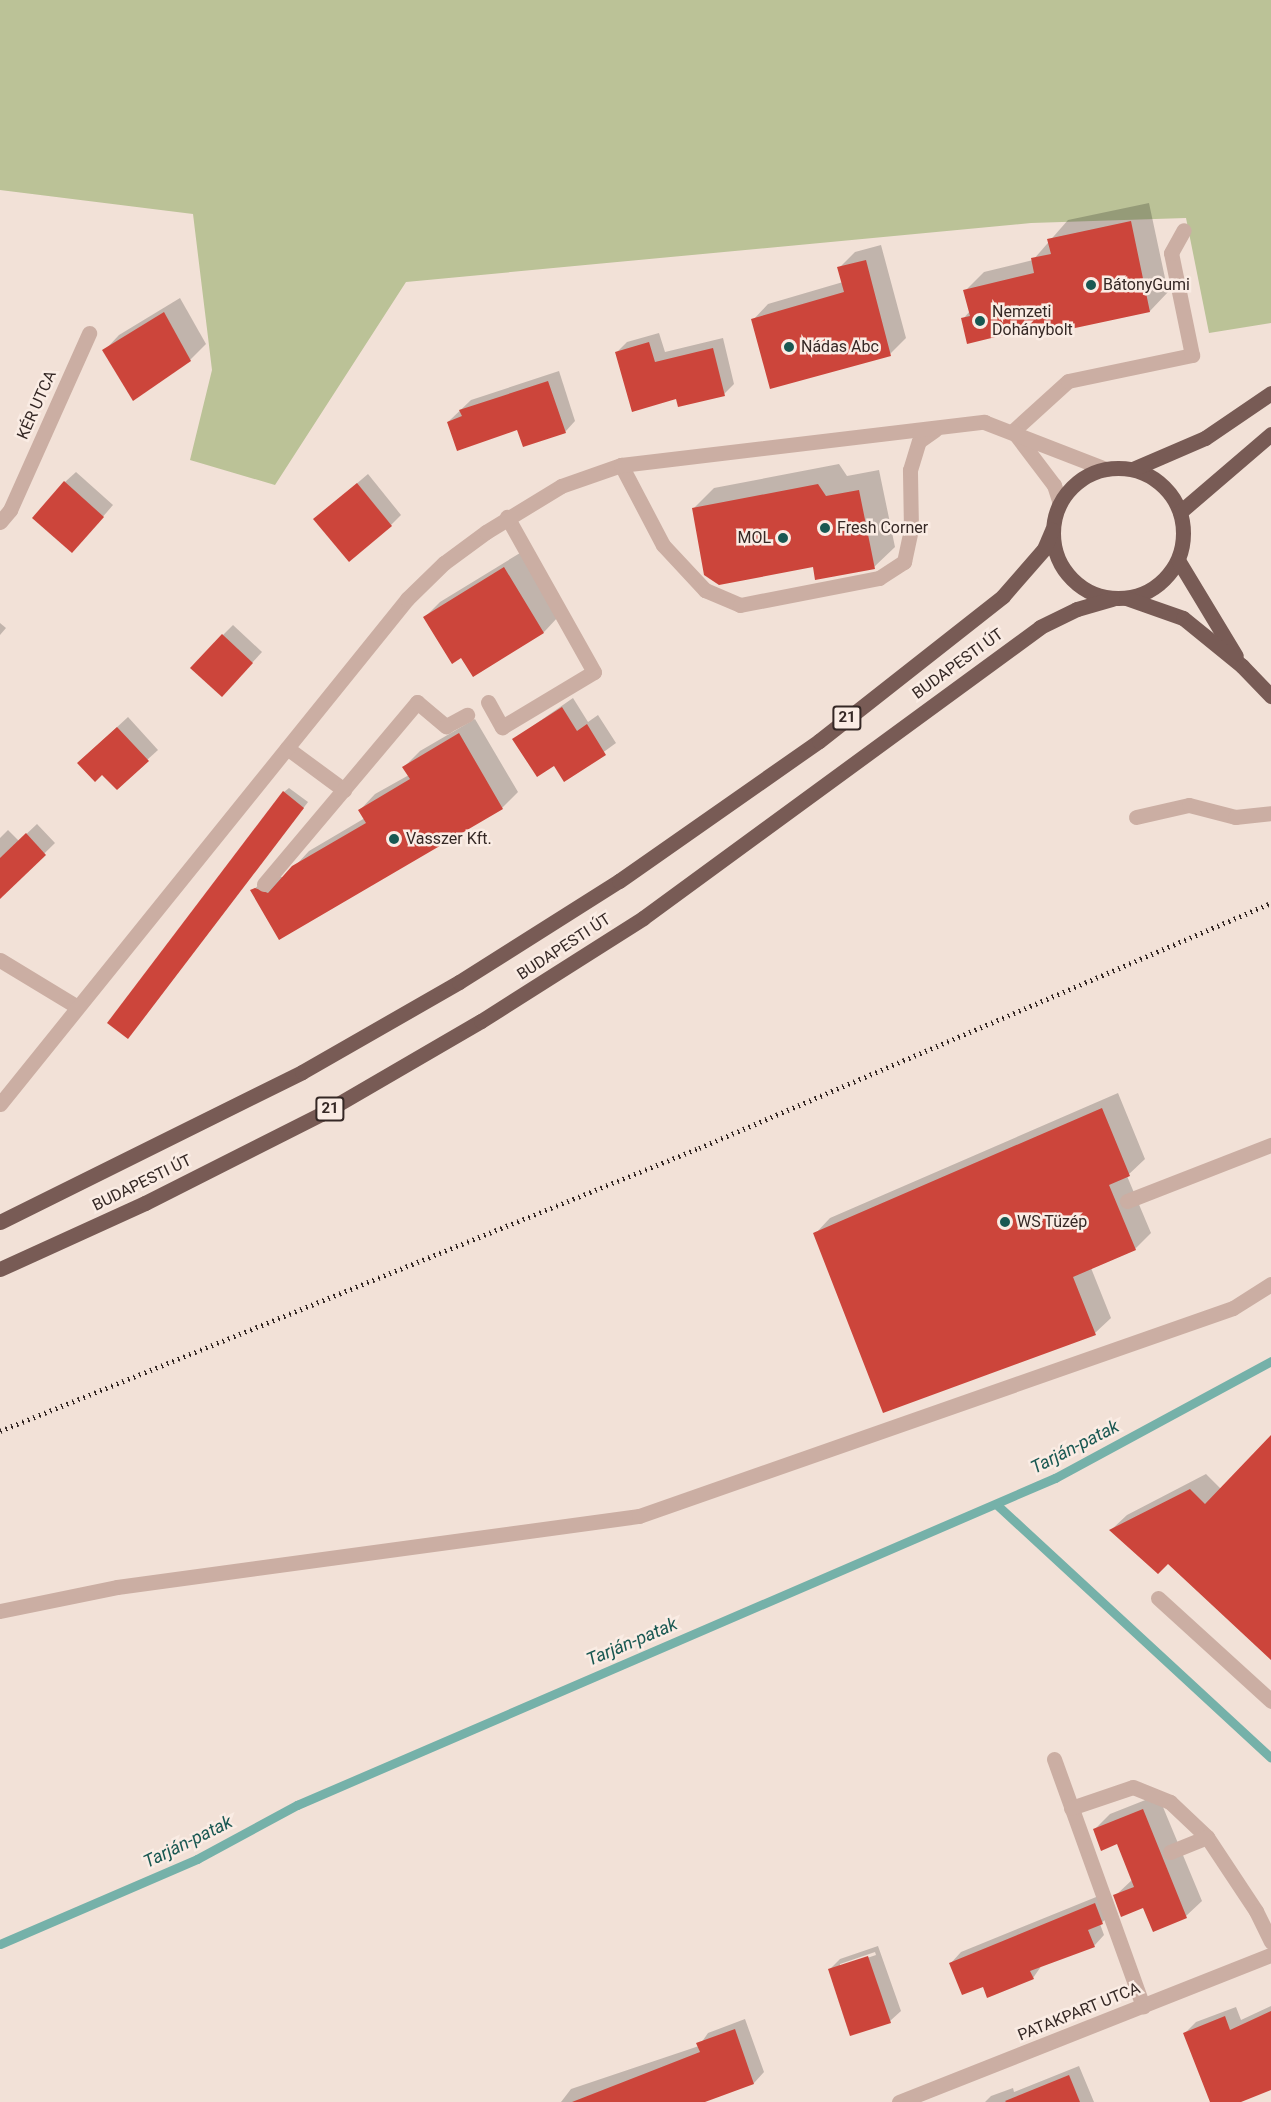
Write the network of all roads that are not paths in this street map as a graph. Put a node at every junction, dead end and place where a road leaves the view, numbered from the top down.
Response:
1 (1184, 230) dead end
2 (89, 333) dead end
3 (1271, 393) edge
4 (935, 430) junction
5 (1013, 431) junction
6 (1271, 434) edge
7 (621, 465) junction
8 (1106, 469) junction
9 (1133, 469) junction
10 (1059, 503) junction
11 (1180, 512) junction
12 (507, 517) junction
13 (0, 522) edge
14 (1052, 530) junction
15 (1178, 560) junction
16 (1119, 598) junction
17 (1242, 666) junction
18 (1271, 696) edge
19 (488, 702) dead end
20 (467, 714) dead end
21 (287, 748) junction
22 (344, 790) junction
23 (1271, 813) edge
24 (1136, 817) dead end
25 (264, 884) dead end
26 (0, 960) edge
27 (76, 1006) junction
28 (0, 1104) edge
29 (1271, 1145) edge
30 (1127, 1201) dead end
31 (0, 1222) edge
32 (0, 1269) edge
33 (1271, 1284) edge
34 (1158, 1598) dead end
35 (0, 1611) edge
36 (1271, 1701) edge
37 (1054, 1760) dead end
38 (1071, 1808) junction
39 (1207, 1837) junction
40 (1170, 1852) dead end
41 (1271, 1942) edge
42 (1271, 1955) edge
43 (1143, 2006) junction
44 (899, 2102) edge

1 - 5 street
2 - 13 street, KÉR UTCA
3 - 9 main road, 21
4 - 5 street
4 - 7 street
4 - 7 street
5 - 8 street
5 - 10 street
6 - 11 main road
7 - 12 street
8 - 9 main road, 21
8 - 10 main road, 21
9 - 11 main road
10 - 14 main road, 21
11 - 15 main road
12 - 19 street
12 - 21 street
14 - 16 main road, 21
14 - 31 main road, BUDAPESTI ÚT / 21
15 - 16 main road, 21
15 - 17 main road
16 - 17 main road
16 - 32 main road, BUDAPESTI ÚT / 21
17 - 18 main road
20 - 22 street
21 - 22 street
21 - 27 street
22 - 25 street
23 - 24 street
26 - 27 street
27 - 28 street
29 - 30 street
33 - 35 street
34 - 36 street
37 - 38 street
38 - 39 street
38 - 43 street
39 - 40 street
39 - 41 street
42 - 43 street, PATAKPART UTCA
43 - 44 street, PATAKPART UTCA

